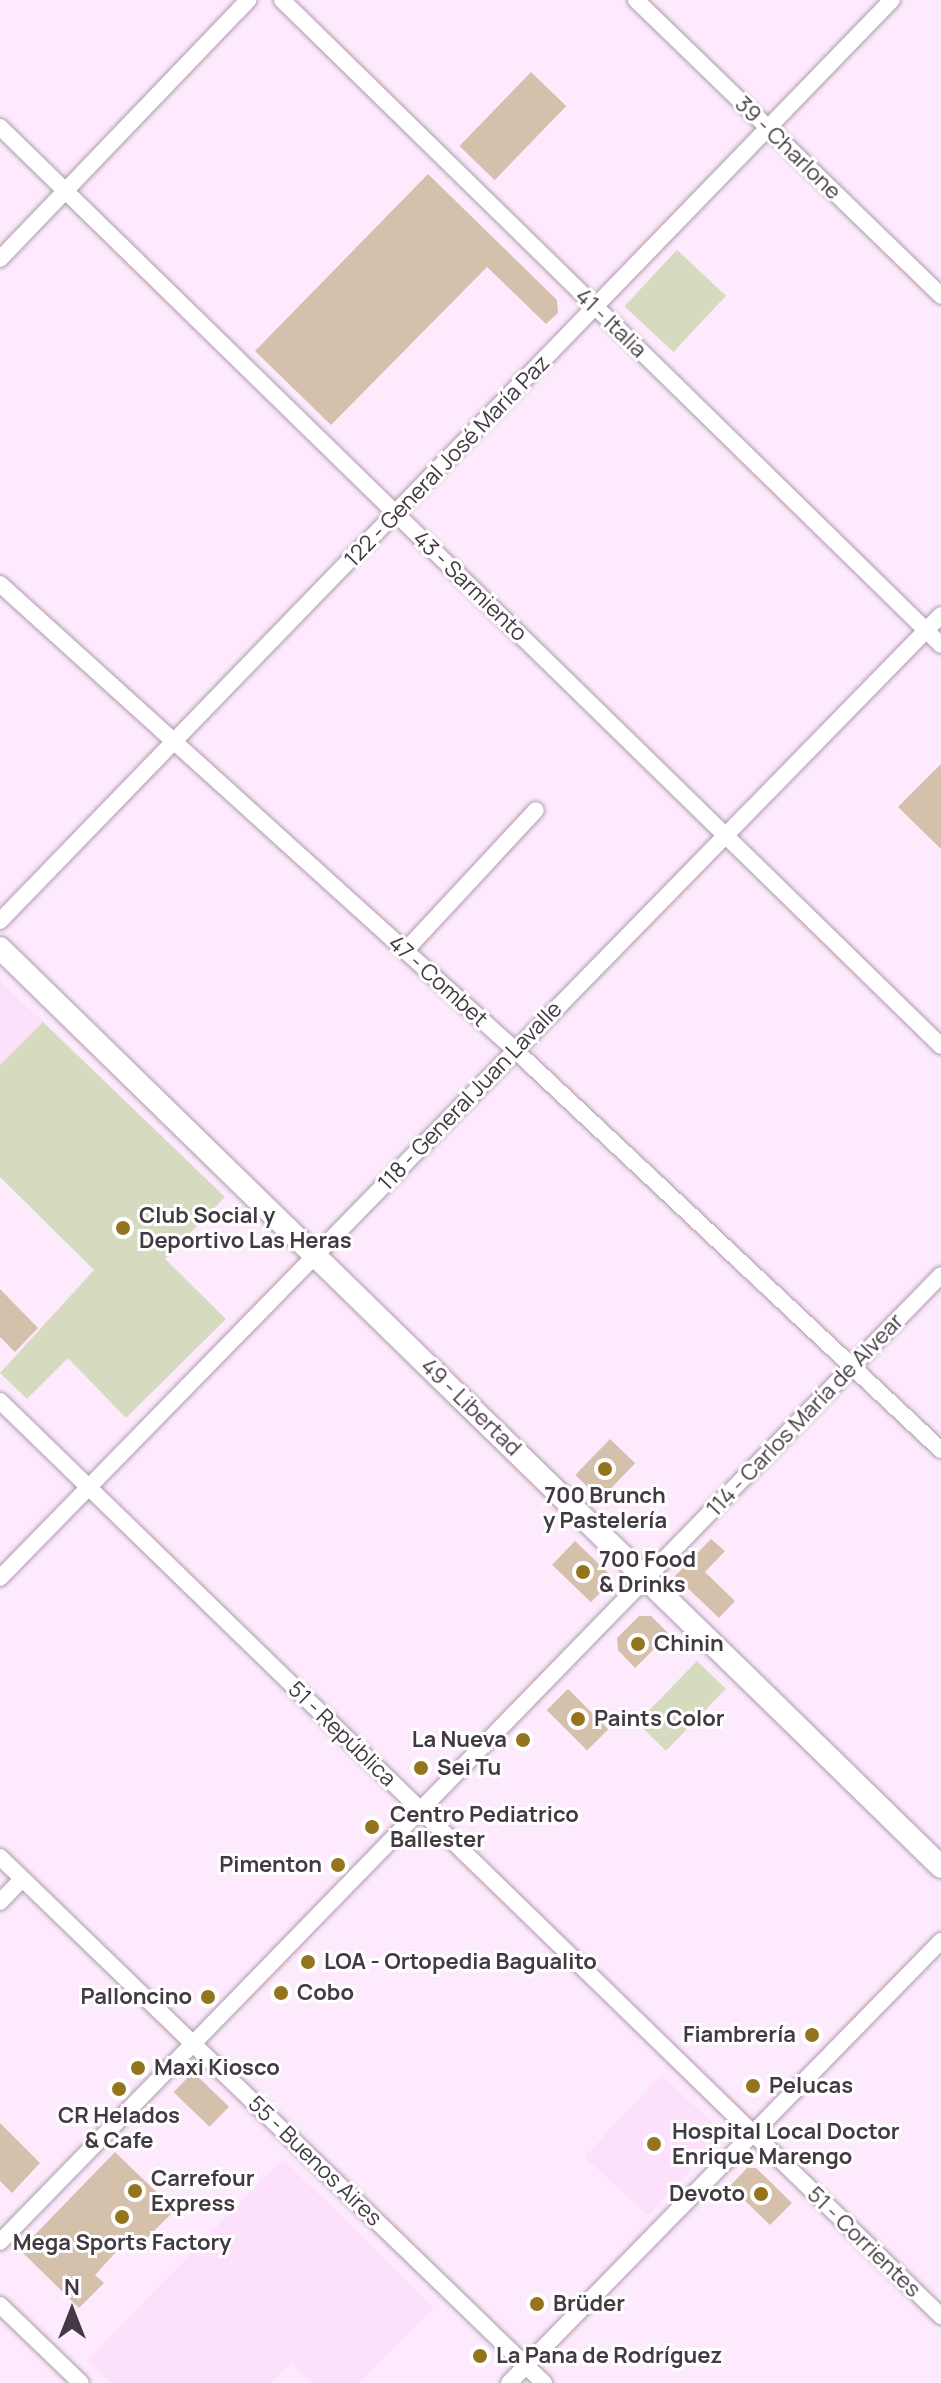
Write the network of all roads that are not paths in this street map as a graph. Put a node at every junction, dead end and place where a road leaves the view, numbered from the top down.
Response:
1 (248, 0) edge
2 (282, 0) edge
3 (636, 0) edge
4 (892, 0) edge
5 (0, 127) edge
6 (770, 130) junction
7 (67, 191) junction
8 (0, 259) edge
9 (941, 296) edge
10 (596, 307) junction
11 (397, 514) junction
12 (0, 584) edge
13 (941, 615) edge
14 (926, 630) junction
15 (941, 645) edge
16 (175, 742) junction
17 (536, 810) dead end
18 (725, 835) junction
19 (0, 921) edge
20 (0, 948) edge
21 (405, 951) junction
22 (941, 1046) edge
23 (515, 1050) junction
24 (314, 1255) junction
25 (941, 1275) edge
26 (853, 1366) junction
27 (0, 1401) edge
28 (941, 1450) edge
29 (90, 1488) junction
30 (0, 1578) edge
31 (646, 1579) junction
32 (420, 1810) junction
33 (0, 1857) edge
34 (941, 1867) edge
35 (22, 1879) junction
36 (0, 1902) edge
37 (941, 1941) edge
38 (194, 2043) junction
39 (752, 2134) junction
40 (0, 2242) edge
41 (0, 2305) edge
42 (941, 2316) edge
43 (526, 2365) junction
44 (81, 2383) edge
45 (509, 2383) edge
46 (544, 2383) edge

1 - 7 street
2 - 10 street, 41 - Italia
3 - 6 street, 39 - Charlone
4 - 6 street, 122 - General José María Paz
5 - 7 street, 43 - Sarmiento
6 - 9 street, 39 - Charlone
6 - 10 street, 122 - General José María Paz
7 - 8 street
7 - 11 street, 43 - Sarmiento
10 - 11 street, 122 - General José María Paz
10 - 14 street, 41 - Italia
11 - 16 street, 122 - General José María Paz
11 - 18 street, 43 - Sarmiento
12 - 16 street, 47 - Combet
13 - 14 street, 118 - General Juan Lavalle
14 - 15 street, 41 - Italia
14 - 18 street, 118 - General Juan Lavalle
16 - 19 street, 122 - General José María Paz
16 - 21 street, 47 - Combet
17 - 21 street
18 - 22 street, 43 - Sarmiento
18 - 23 street, 118 - General Juan Lavalle
20 - 24 street, 49 - Libertad
21 - 23 street, 47 - Combet
23 - 24 street, 118 - General Juan Lavalle
23 - 26 street, 47 - Combet
24 - 29 street, 118 - General Juan Lavalle
24 - 31 street, 49 - Libertad
25 - 26 street, 114 - Carlos María de Alvear
26 - 28 street, 47 - Combet
26 - 31 street, 114 - Carlos María de Alvear
27 - 29 street, 51 - República
29 - 30 street, 118 - General Juan Lavalle
29 - 32 street, 51 - República
31 - 32 street, 114 - Carlos María de Alvear
31 - 34 street, 49 - Libertad
32 - 38 street, 114 - Carlos María de Alvear
32 - 39 street, 51 - República
33 - 35 street, 55 - Buenos Aires
35 - 36 street
35 - 38 street, 55 - Buenos Aires
37 - 39 street
38 - 40 street, 114 - Carlos María de Alvear
38 - 43 street, 55 - Buenos Aires
39 - 42 street, 51 - Corrientes
39 - 43 street
41 - 44 street
43 - 45 street
43 - 46 street, 55 - Buenos Aires

